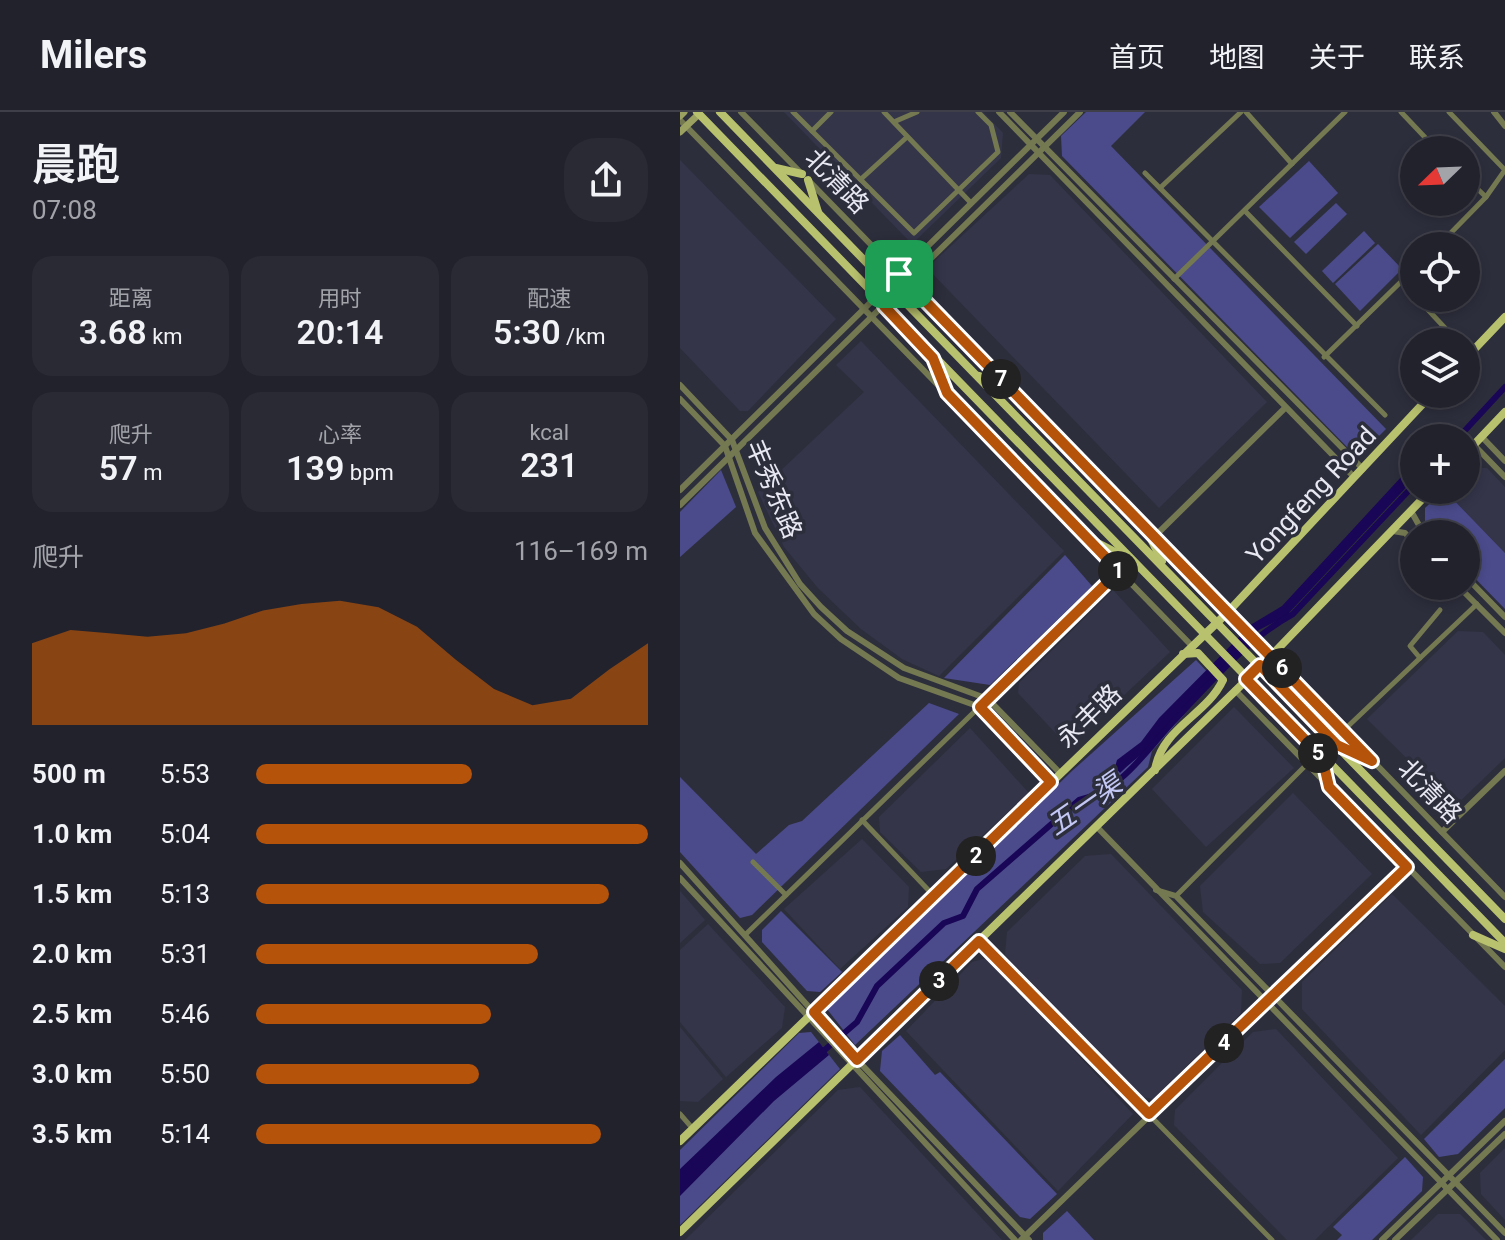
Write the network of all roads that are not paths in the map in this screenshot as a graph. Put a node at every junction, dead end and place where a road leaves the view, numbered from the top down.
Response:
1 (720, 112) edge
2 (741, 112) edge
3 (793, 112) edge
4 (831, 112) edge
5 (884, 112) edge
6 (917, 112) edge
7 (978, 112) edge
8 (999, 112) edge
9 (1010, 112) edge
10 (1064, 112) edge
11 (1080, 112) edge
12 (1244, 112) edge
13 (1345, 112) edge
14 (1401, 112) edge
15 (1449, 112) edge
16 (1494, 112) edge
17 (699, 113) edge
18 (682, 121) edge
19 (896, 121) junction
20 (1505, 126) edge
21 (812, 131) junction
22 (1424, 136) edge
23 (907, 137) junction
24 (1034, 142) junction
25 (1041, 150) junction
26 (1292, 164) junction
27 (773, 167) junction
28 (1145, 173) dead end
29 (805, 177) junction
30 (860, 180) junction
31 (1160, 188) junction
32 (960, 191) junction
33 (1480, 191) edge
34 (1486, 197) junction
35 (971, 203) junction
36 (1245, 211) junction
37 (820, 216) junction
38 (1452, 232) edge
39 (1212, 242) junction
40 (899, 274) junction
41 (1174, 279) junction
42 (907, 282) junction
43 (1400, 284) edge
44 (887, 287) junction
45 (895, 294) junction
46 (876, 298) junction
47 (884, 306) junction
48 (865, 309) junction
49 (1429, 312) edge
50 (872, 317) junction
51 (1505, 317) edge
52 (1357, 326) junction
53 (1445, 328) edge
54 (1480, 341) edge
55 (1324, 357) junction
56 (933, 358) junction
57 (973, 374) junction
58 (680, 385) edge
59 (1011, 390) junction
60 (947, 393) junction
61 (680, 399) edge
62 (1285, 408) junction
63 (1419, 408) edge
64 (1505, 412) edge
65 (1385, 415) dead end
66 (1482, 437) joint
67 (732, 440) junction
68 (725, 446) junction
69 (736, 449) junction
70 (1480, 451) edge
71 (729, 456) junction
72 (1505, 461) edge
73 (1363, 469) junction
74 (1354, 477) junction
75 (1505, 477) edge
76 (680, 490) edge
77 (1418, 504) edge
78 (680, 505) edge
79 (1411, 511) junction
80 (1416, 520) edge
81 (1393, 531) junction
82 (1400, 532) edge
83 (1150, 534) junction
84 (1086, 537) junction
85 (1129, 560) junction
86 (1166, 569) junction
87 (1119, 571) junction
88 (1480, 591) edge
89 (1473, 600) edge
90 (1477, 604) junction
91 (1440, 610) dead end
92 (1227, 613) junction
93 (1505, 617) edge
94 (1217, 621) junction
95 (1505, 633) edge
96 (1203, 636) junction
97 (1192, 646) junction
98 (1182, 654) junction
99 (1270, 657) junction
100 (1420, 658) junction
101 (1260, 665) junction
102 (1246, 679) junction
103 (1235, 690) junction
104 (988, 699) junction
105 (980, 707) junction
106 (1343, 731) junction
107 (1337, 745) junction
108 (1322, 757) junction
109 (1372, 761) junction
110 (1307, 764) junction
111 (1155, 770) junction
112 (1505, 771) edge
113 (1060, 773) junction
114 (1051, 782) junction
115 (1329, 787) junction
116 (862, 820) junction
117 (1097, 827) junction
118 (1442, 832) junction
119 (753, 862) dead end
120 (680, 863) edge
121 (1407, 867) junction
122 (680, 878) edge
123 (1155, 890) junction
124 (786, 895) junction
125 (935, 896) junction
126 (1176, 896) junction
127 (1505, 897) edge
128 (1505, 919) edge
129 (745, 935) junction
130 (1473, 935) junction
131 (979, 941) junction
132 (1505, 946) edge
133 (1505, 967) edge
134 (1273, 995) junction
135 (1265, 1003) junction
136 (811, 1014) junction
137 (854, 1063) junction
138 (680, 1114) edge
139 (1149, 1114) junction
140 (1505, 1121) edge
141 (693, 1129) junction
142 (1505, 1134) edge
143 (680, 1141) edge
144 (1449, 1175) junction
145 (1456, 1181) junction
146 (1441, 1183) junction
147 (1447, 1189) junction
148 (680, 1232) edge
149 (1505, 1233) edge
150 (1025, 1239) edge
151 (1015, 1240) edge
152 (1272, 1240) edge
153 (1382, 1240) edge
154 (1395, 1240) edge
155 (1497, 1240) edge

1 - 27 main road
2 - 29 street, 北清路
3 - 21 street
4 - 21 street
5 - 19 street
6 - 19 street
7 - 32 street
8 - 24 street
9 - 24 street
10 - 24 street
11 - 25 street
12 - 26 street
12 - 31 street
13 - 26 street
14 - 22 street
15 - 34 street
16 - 20 street
17 - 18 main road
17 - 46 main road
18 - 48 street
19 - 23 street
21 - 30 street
23 - 30 street
23 - 32 street
24 - 25 street
24 - 35 street
25 - 41 street
25 - 42 street
25 - 62 street
26 - 36 street
27 - 29 main road
27 - 37 main road
28 - 31 street
29 - 37 main road
29 - 40 street, 北清路
30 - 32 street
31 - 39 street
32 - 35 street
33 - 34 street
34 - 38 street
35 - 40 street
36 - 39 street
36 - 52 street
37 - 44 main road
39 - 41 street
39 - 55 street
40 - 42 street, 北清路
40 - 44 street
41 - 73 street
42 - 45 street
42 - 59 street, 北清路
43 - 52 street
44 - 45 main road
44 - 46 street
45 - 47 street
45 - 57 main road
46 - 47 main road
46 - 48 street
47 - 50 street
47 - 56 main road
48 - 50 street
48 - 67 street
49 - 53 street
50 - 60 street
50 - 69 street
51 - 54 main road
52 - 55 street
55 - 65 street
56 - 60 main road
56 - 85 main road
57 - 59 main road
57 - 86 main road
58 - 67 street, 丰秀东路
59 - 83 street, 北清路
60 - 84 street
61 - 68 street, 丰秀东路
62 - 74 street
62 - 83 street
63 - 73 main road, Yongfeng Road
64 - 66 main road
66 - 72 street
67 - 68 street
67 - 69 street, 丰秀东路
68 - 71 street, 丰秀东路
68 - 76 street
69 - 71 street
69 - 104 street, 丰秀东路
70 - 75 street
71 - 78 street
71 - 105 street, 丰秀东路
73 - 74 main road, Yongfeng Road
74 - 92 main road, Yongfeng Road
77 - 79 main road
79 - 80 street
79 - 81 main road
81 - 82 street
81 - 99 main road
83 - 86 main road
83 - 92 street, 北清路
84 - 85 main road
84 - 87 street
85 - 96 main road
86 - 94 main road
87 - 97 street
87 - 104 street
88 - 93 street
89 - 90 street
90 - 95 street
90 - 100 street
91 - 100 street
92 - 94 main road, Yongfeng Road
92 - 99 street, 北清路
94 - 96 main road, 永丰路
94 - 101 main road
96 - 97 main road, 永丰路
96 - 102 main road
97 - 98 main road, 永丰路
98 - 111 main road
98 - 113 main road, 永丰路
99 - 101 main road
99 - 106 street, 北清路
100 - 106 street
101 - 102 main road
101 - 107 main road
102 - 103 main road
102 - 108 main road
103 - 110 street
103 - 111 main road
104 - 105 street
104 - 113 street, 丰秀东路
105 - 114 street, 丰秀东路
105 - 116 street
106 - 109 street, 北清路
107 - 109 main road
107 - 128 main road
108 - 115 main road
108 - 132 main road
109 - 118 street, 北清路
110 - 115 street
110 - 126 street
111 - 117 main road
112 - 118 street
113 - 114 main road, 永丰路
114 - 125 main road, 永丰路
115 - 121 street
116 - 124 street
116 - 125 street
117 - 123 street
117 - 131 main road
118 - 127 street, 北清路
119 - 124 street
120 - 129 street
121 - 130 street
121 - 134 street
122 - 136 street
123 - 126 street
123 - 135 street
124 - 129 street
125 - 136 main road, 永丰路
126 - 134 street
129 - 136 street
130 - 132 main road
130 - 133 street
131 - 137 main road
131 - 139 street
134 - 135 street
134 - 144 street
135 - 139 street
135 - 146 street
136 - 137 street
136 - 141 main road, 永丰路
137 - 148 main road
137 - 150 street
137 - 151 street
138 - 141 street
139 - 150 street
139 - 152 street
140 - 144 street
141 - 143 main road, 永丰路
142 - 145 street
144 - 145 street
144 - 146 street
145 - 147 street
145 - 149 street
146 - 147 street
146 - 153 street
147 - 154 street
147 - 155 street

